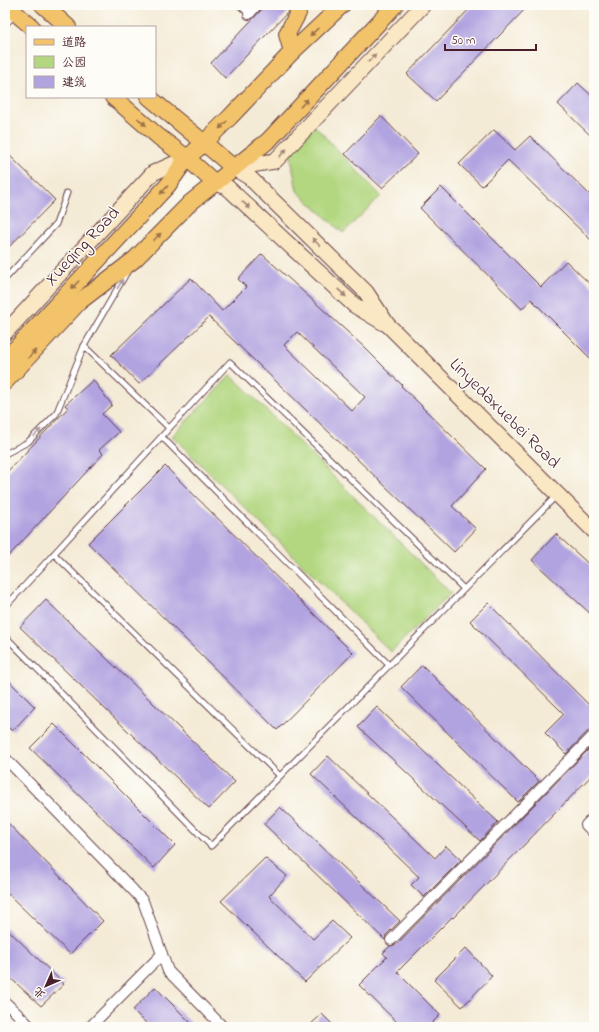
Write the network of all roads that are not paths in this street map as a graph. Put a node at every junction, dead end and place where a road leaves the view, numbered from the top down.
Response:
1 (43, 5) edge
2 (240, 5) edge
3 (257, 5) edge
4 (342, 5) edge
5 (395, 5) edge
6 (423, 5) edge
7 (11, 9) edge
8 (302, 9) edge
9 (249, 14) joint
10 (5, 25) edge
11 (31, 26) edge
12 (67, 26) edge
13 (292, 52) junction
14 (114, 98) edge
15 (150, 98) edge
16 (204, 143) junction
17 (187, 158) junction
18 (234, 168) junction
19 (215, 183) junction
20 (67, 193) dead end
21 (135, 259) junction
22 (5, 279) edge
23 (387, 324) junction
24 (5, 333) edge
25 (84, 346) junction
26 (5, 360) edge
27 (5, 382) edge
28 (169, 428) junction
29 (162, 436) junction
30 (5, 454) edge
31 (557, 495) junction
32 (594, 531) edge
33 (54, 554) junction
34 (464, 589) junction
35 (5, 607) edge
36 (5, 636) edge
37 (389, 665) junction
38 (594, 735) edge
39 (5, 758) edge
40 (280, 776) junction
41 (594, 817) edge
42 (594, 833) edge
43 (391, 940) dead end
44 (162, 954) junction
45 (5, 1002) edge
46 (31, 1027) edge
47 (90, 1027) edge
48 (223, 1027) edge

1 - 12 main road
2 - 9 lane
3 - 9 street
4 -> 13 main road, Xueqing Road
18 -> 5 main road, Xueqing Road
18 -> 6 street, Xueqing Road
7 - 10 lane
7 - 11 main road
8 - 13 main road
13 -> 16 main road, Xueqing Road
14 -> 17 main road
15 - 16 main road
16 - 17 main road, Xueqing Road
16 - 18 main road
17 - 19 main road
17 - 24 street, Xueqing Road
17 -> 26 main road, Xueqing Road
18 - 19 main road, Xueqing Road
23 -> 18 street, Linyedaxuebei Road
21 -> 19 main road, Xueqing Road
19 -> 23 street, Linyedaxuebei Road
20 - 22 lane
25 -> 21 lane, Xueqing Road
27 -> 21 main road, Xueqing Road
23 - 31 street, Linyedaxuebei Road
25 - 28 lane
30 -> 25 lane, Xueqing Road
28 - 29 lane
28 - 34 lane
29 - 33 lane
29 - 37 lane
31 - 32 street, Linyedaxuebei Road
31 - 34 lane
33 - 35 lane
33 - 40 lane
34 - 37 lane
36 - 40 lane
37 - 40 lane
38 - 43 street
39 - 44 street
41 - 42 street
44 - 47 street
44 - 48 street
45 - 46 street

